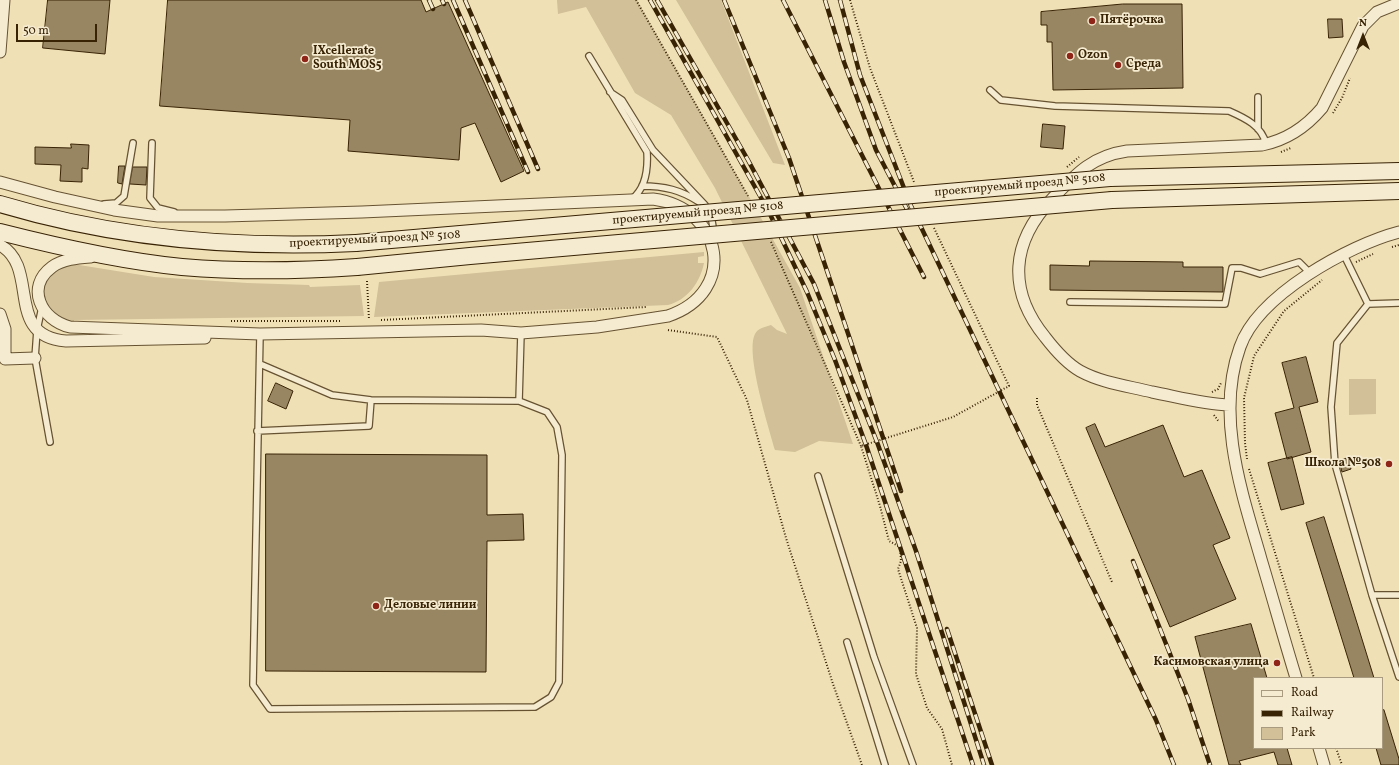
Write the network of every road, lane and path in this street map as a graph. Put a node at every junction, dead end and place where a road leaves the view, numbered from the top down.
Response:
1 (4, 0) edge
2 (850, 0) edge
3 (1399, 3) edge
4 (0, 52) edge
5 (589, 56) dead end
6 (1350, 78) dead end
7 (990, 90) dead end
8 (610, 92) junction
9 (1258, 97) dead end
10 (1331, 116) dead end
11 (1258, 129) junction
12 (133, 142) dead end
13 (152, 143) dead end
14 (1266, 144) junction
15 (1297, 144) dead end
16 (1278, 152) dead end
17 (1080, 157) dead end
18 (1399, 171) edge
19 (1063, 172) dead end
20 (0, 182) edge
21 (642, 186) junction
22 (916, 188) dead end
23 (1399, 191) edge
24 (0, 200) edge
25 (630, 200) junction
26 (0, 204) edge
27 (87, 204) junction
28 (705, 205) junction
29 (28, 213) junction
30 (190, 215) junction
31 (934, 228) dead end
32 (0, 232) edge
33 (1399, 232) edge
34 (1399, 245) edge
35 (0, 246) edge
36 (1389, 248) dead end
37 (1377, 252) dead end
38 (714, 253) junction
39 (1343, 253) junction
40 (107, 256) junction
41 (1349, 265) junction
42 (1310, 273) junction
43 (1326, 276) dead end
44 (367, 281) dead end
45 (1070, 302) dead end
46 (1399, 303) edge
47 (1368, 304) junction
48 (42, 307) junction
49 (0, 314) edge
50 (369, 320) dead end
51 (37, 330) junction
52 (668, 330) dead end
53 (520, 333) junction
54 (260, 334) junction
55 (35, 358) junction
56 (260, 364) junction
57 (1222, 378) dead end
58 (1207, 394) dead end
59 (1037, 398) dead end
60 (371, 400) junction
61 (519, 401) junction
62 (1230, 405) junction
63 (1210, 412) dead end
64 (1220, 428) dead end
65 (257, 431) junction
66 (50, 442) dead end
67 (818, 476) dead end
68 (1112, 582) dead end
69 (1372, 595) junction
70 (1399, 595) edge
71 (847, 642) dead end
72 (1296, 677) edge
73 (1314, 677) edge
74 (1399, 677) edge
75 (1319, 749) edge
76 (1336, 749) edge
77 (862, 765) edge
78 (885, 765) edge
79 (913, 765) edge
80 (952, 765) edge
81 (1324, 765) edge
82 (1342, 765) edge

1 - 4 street
2 - 22 path
3 - 14 street
5 - 8 lane
6 - 10 path
7 - 11 lane
8 - 21 lane
8 - 28 lane
9 - 11 lane
11 - 14 lane
12 - 27 lane
13 - 30 lane
14 - 62 street
15 - 16 path
17 - 19 path
18 - 29 main road, проектируемый проезд № 5108, bridge
20 - 27 street
21 - 25 lane
21 - 28 lane
23 - 40 main road, проектируемый проезд № 5108, bridge
24 - 29 street
25 - 30 street
25 - 38 street
26 - 29 main road, проектируемый проезд № 5108
27 - 30 street
28 - 38 lane
31 - 80 path
32 - 40 main road, проектируемый проезд № 5108
33 - 39 street
34 - 36 path
35 - 51 street
37 - 41 path
38 - 53 street
39 - 41 lane
39 - 42 street
40 - 48 street
41 - 47 lane
42 - 45 lane
42 - 62 street
43 - 73 path
44 - 50 path
46 - 47 lane
47 - 69 lane
48 - 51 lane
48 - 54 street
49 - 55 street
51 - 54 street
51 - 55 lane
52 - 77 path
53 - 54 street
53 - 61 lane
54 - 56 lane
55 - 66 lane
56 - 60 lane
56 - 65 lane
57 - 58 path
59 - 68 path
60 - 61 lane
60 - 65 lane
61 - 65 lane
62 - 72 street
63 - 64 path
67 - 79 lane
69 - 70 lane
69 - 74 lane
71 - 78 lane
75 - 81 street
76 - 82 path

